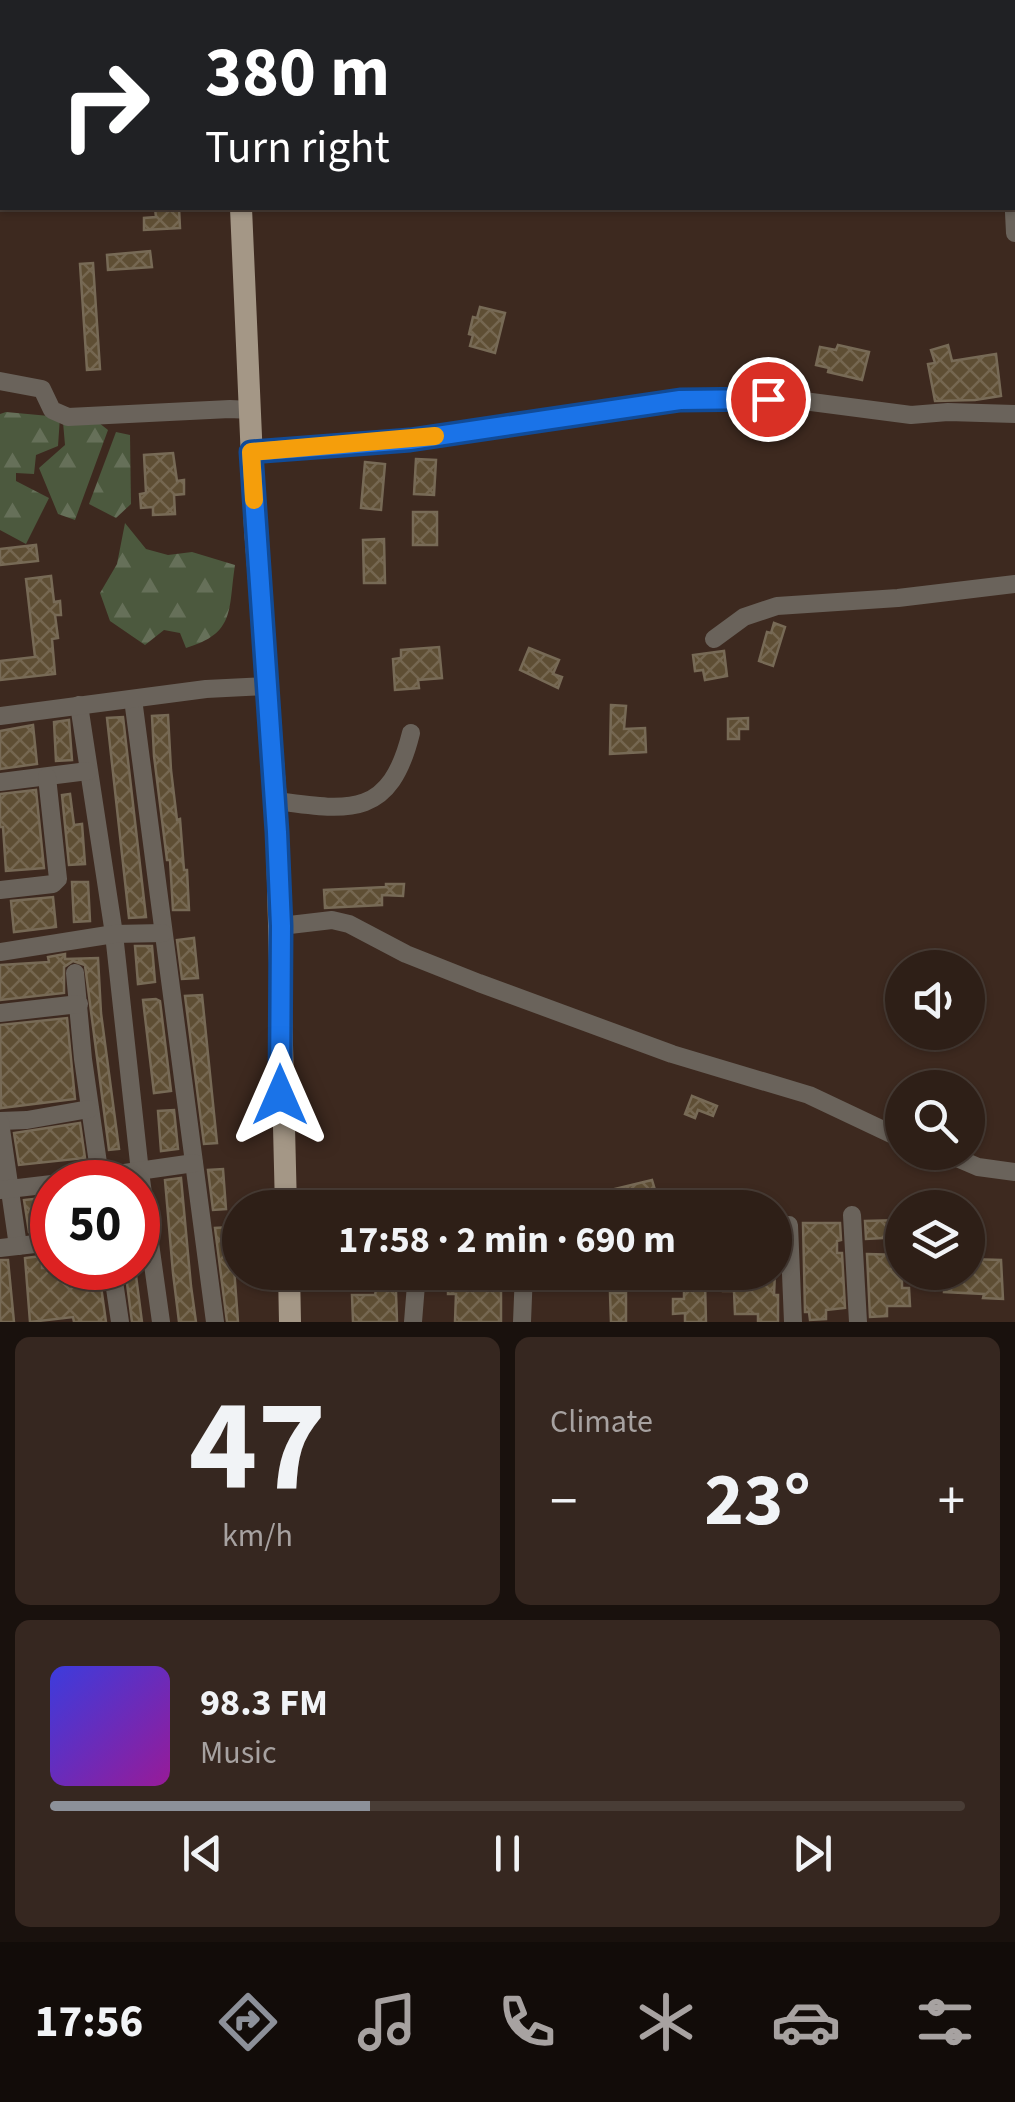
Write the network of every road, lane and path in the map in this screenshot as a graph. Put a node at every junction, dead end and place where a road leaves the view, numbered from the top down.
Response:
1 (241, 210) edge
2 (0, 381) edge
3 (250, 410) junction
4 (1015, 414) edge
5 (251, 452) junction
6 (1015, 584) edge
7 (714, 640) dead end
8 (268, 686) junction
9 (133, 699) junction
10 (79, 705) junction
11 (0, 716) edge
12 (411, 733) dead end
13 (88, 771) junction
14 (47, 777) junction
15 (0, 782) edge
16 (276, 801) junction
17 (0, 890) edge
18 (281, 926) junction
19 (163, 933) junction
20 (114, 934) junction
21 (0, 952) edge
22 (76, 973) dead end
23 (79, 1004) junction
24 (0, 1013) edge
25 (89, 1109) junction
26 (0, 1121) edge
27 (885, 1130) edge
28 (97, 1160) edge
29 (139, 1160) edge
30 (194, 1163) junction
31 (985, 1168) edge
32 (160, 1169) edge
33 (1015, 1172) edge
34 (30, 1187) edge
35 (4, 1190) edge
36 (285, 1190) edge
37 (852, 1215) dead end
38 (9, 1247) edge
39 (115, 1290) edge
40 (157, 1290) edge
41 (289, 1290) edge
42 (416, 1290) edge
43 (523, 1290) edge
44 (791, 1290) edge
45 (120, 1322) edge
46 (162, 1322) edge
47 (216, 1322) edge
48 (290, 1322) edge
49 (413, 1322) edge
50 (522, 1322) edge
51 (793, 1322) edge
52 (858, 1322) edge

1 - 3 main road
2 - 3 street
3 - 5 main road
4 - 5 street
5 - 8 main road
6 - 7 street
8 - 9 street
8 - 16 main road
9 - 10 street
9 - 19 street
10 - 11 street
10 - 13 street
12 - 16 street
13 - 14 street
13 - 20 street
14 - 15 street
14 - 17 street
16 - 18 main road
18 - 27 street
18 - 36 main road
19 - 20 street
19 - 30 street
20 - 21 street
20 - 29 street
22 - 23 street
23 - 24 street
23 - 25 street
25 - 26 street
25 - 28 street
26 - 35 street
30 - 32 street
30 - 47 street
31 - 33 street
34 - 35 street
35 - 38 street
37 - 52 street
39 - 45 street
40 - 46 street
41 - 48 main road
42 - 49 street
43 - 50 street
44 - 51 street

